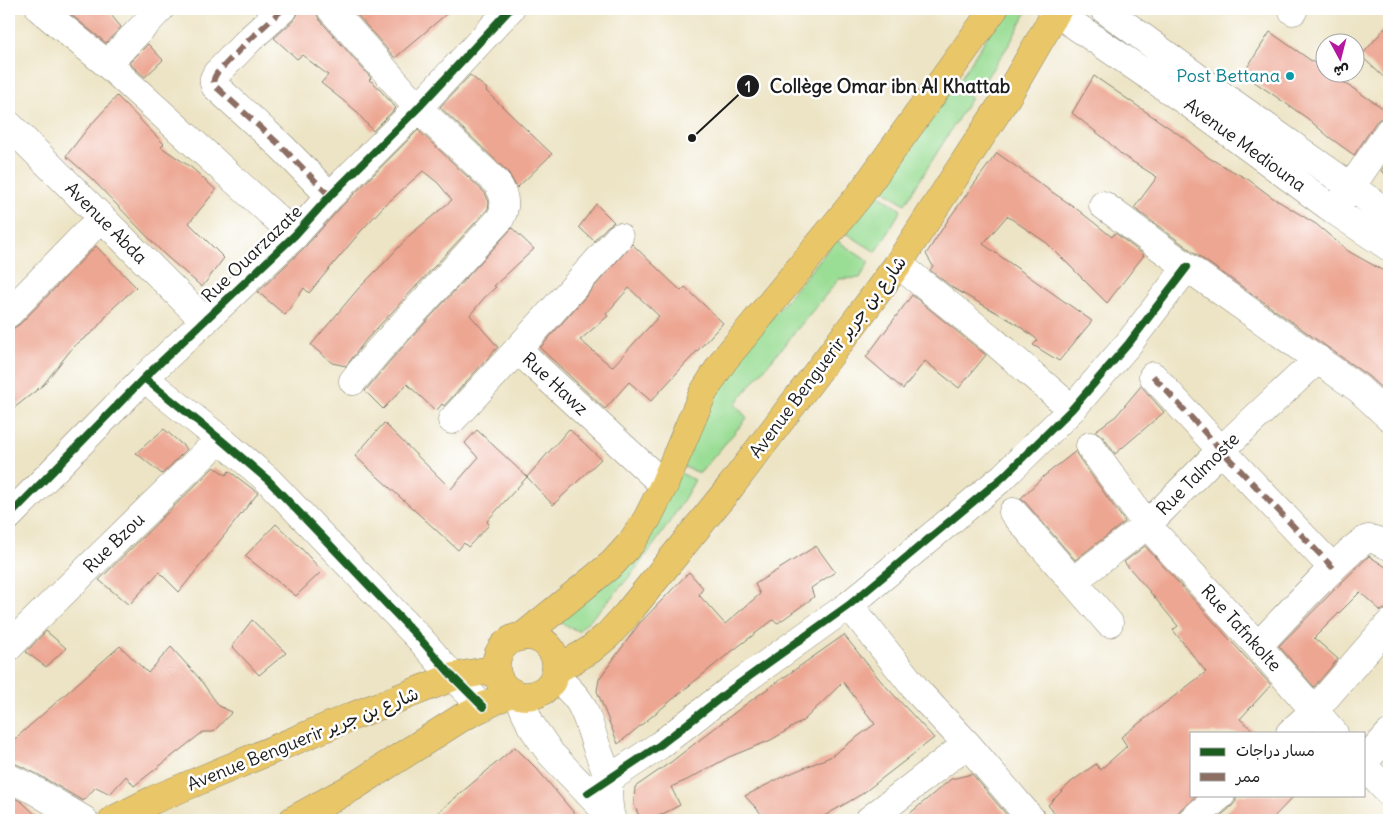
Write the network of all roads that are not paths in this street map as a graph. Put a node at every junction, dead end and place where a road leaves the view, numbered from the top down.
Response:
1 (40, 9) edge
2 (160, 9) edge
3 (283, 9) edge
4 (330, 9) edge
5 (994, 9) edge
6 (1104, 9) edge
7 (506, 10) edge
8 (1055, 10) edge
9 (107, 64) junction
10 (418, 108) junction
11 (9, 126) edge
12 (1389, 131) edge
13 (1352, 187) junction
14 (330, 196) junction
15 (1103, 204) dead end
16 (1335, 211) junction
17 (1389, 214) edge
18 (101, 218) junction
19 (295, 235) junction
20 (619, 237) dead end
21 (1389, 247) edge
22 (898, 264) junction
23 (1187, 268) junction
24 (9, 313) edge
25 (205, 321) junction
26 (518, 349) junction
27 (1318, 359) junction
28 (1153, 376) dead end
29 (144, 378) junction
30 (353, 381) dead end
31 (1072, 409) junction
32 (1389, 417) edge
33 (452, 420) dead end
34 (220, 439) junction
35 (1090, 446) dead end
36 (1221, 450) junction
37 (664, 486) junction
38 (1013, 512) dead end
39 (9, 516) edge
40 (1147, 524) junction
41 (1389, 546) edge
42 (1333, 568) junction
43 (1073, 581) junction
44 (849, 605) junction
45 (1109, 623) dead end
46 (1389, 624) edge
47 (522, 637) junction
48 (1258, 646) junction
49 (9, 647) edge
50 (496, 669) junction
51 (555, 674) junction
52 (453, 678) junction
53 (515, 694) junction
54 (483, 707) junction
55 (1314, 710) junction
56 (1291, 732) edge
57 (1333, 732) edge
58 (1389, 734) edge
59 (967, 744) junction
60 (1366, 762) edge
61 (1366, 766) edge
62 (9, 778) edge
63 (598, 786) junction
64 (1389, 793) edge
65 (1219, 796) edge
66 (610, 816) edge
67 (84, 820) edge
68 (113, 820) edge
69 (293, 820) edge
70 (869, 820) edge
71 (1032, 820) edge
72 (1192, 820) edge

1 - 9 street
2 - 9 street
3 - 14 street
4 - 10 street
5 - 37 main road
6 - 13 street, Avenue Mediouna
7 - 10 street, Rue Ouarzazate
8 - 16 street, Avenue Mediouna
8 - 22 main road, Avenue Benguerir شارع بن جرير
9 - 19 street
10 - 14 street, Rue Ouarzazate
10 - 30 street
11 - 18 street, Avenue Abda
12 - 13 street
13 - 16 street
13 - 17 street, Avenue Mediouna
14 - 19 street, Rue Ouarzazate
15 - 23 street
16 - 21 street, Avenue Mediouna
18 - 24 street
18 - 25 street, Avenue Abda
19 - 25 street, Rue Ouarzazate
20 - 26 street
22 - 31 street
22 - 51 main road, Avenue Benguerir شارع بن جرير
23 - 27 street
23 - 31 street
25 - 29 street, Rue Ouarzazate
26 - 33 street, Rue Hawz
26 - 37 street, Rue Hawz
27 - 32 street
27 - 36 street, Rue Talmoste
28 - 36 street
29 - 34 street
29 - 39 street, Rue Ouarzazate
31 - 44 street
34 - 49 street, Rue Bzou
34 - 52 street
35 - 40 street, Rue Tafnkolte
36 - 40 street, Rue Talmoste
36 - 42 street
37 - 47 main road
38 - 43 street
40 - 43 street, Rue Talmoste
40 - 48 street, Rue Tafnkolte
41 - 42 street
42 - 48 street
43 - 45 street
44 - 59 street
44 - 63 street
46 - 55 street
47 - 50 main road
47 - 51 main road
48 - 55 street, Rue Tafnkolte
50 - 52 main road, Avenue Benguerir شارع بن جرير
50 - 53 main road
51 - 53 main road
51 - 63 street
52 - 54 street
52 - 68 main road, Avenue Benguerir شارع بن جرير
53 - 54 main road
53 - 63 street
54 - 69 main road
55 - 56 street
55 - 57 street, Rue Tafnkolte
58 - 60 street
59 - 70 street
59 - 71 street
61 - 64 street
62 - 67 street
63 - 66 street
65 - 72 street

